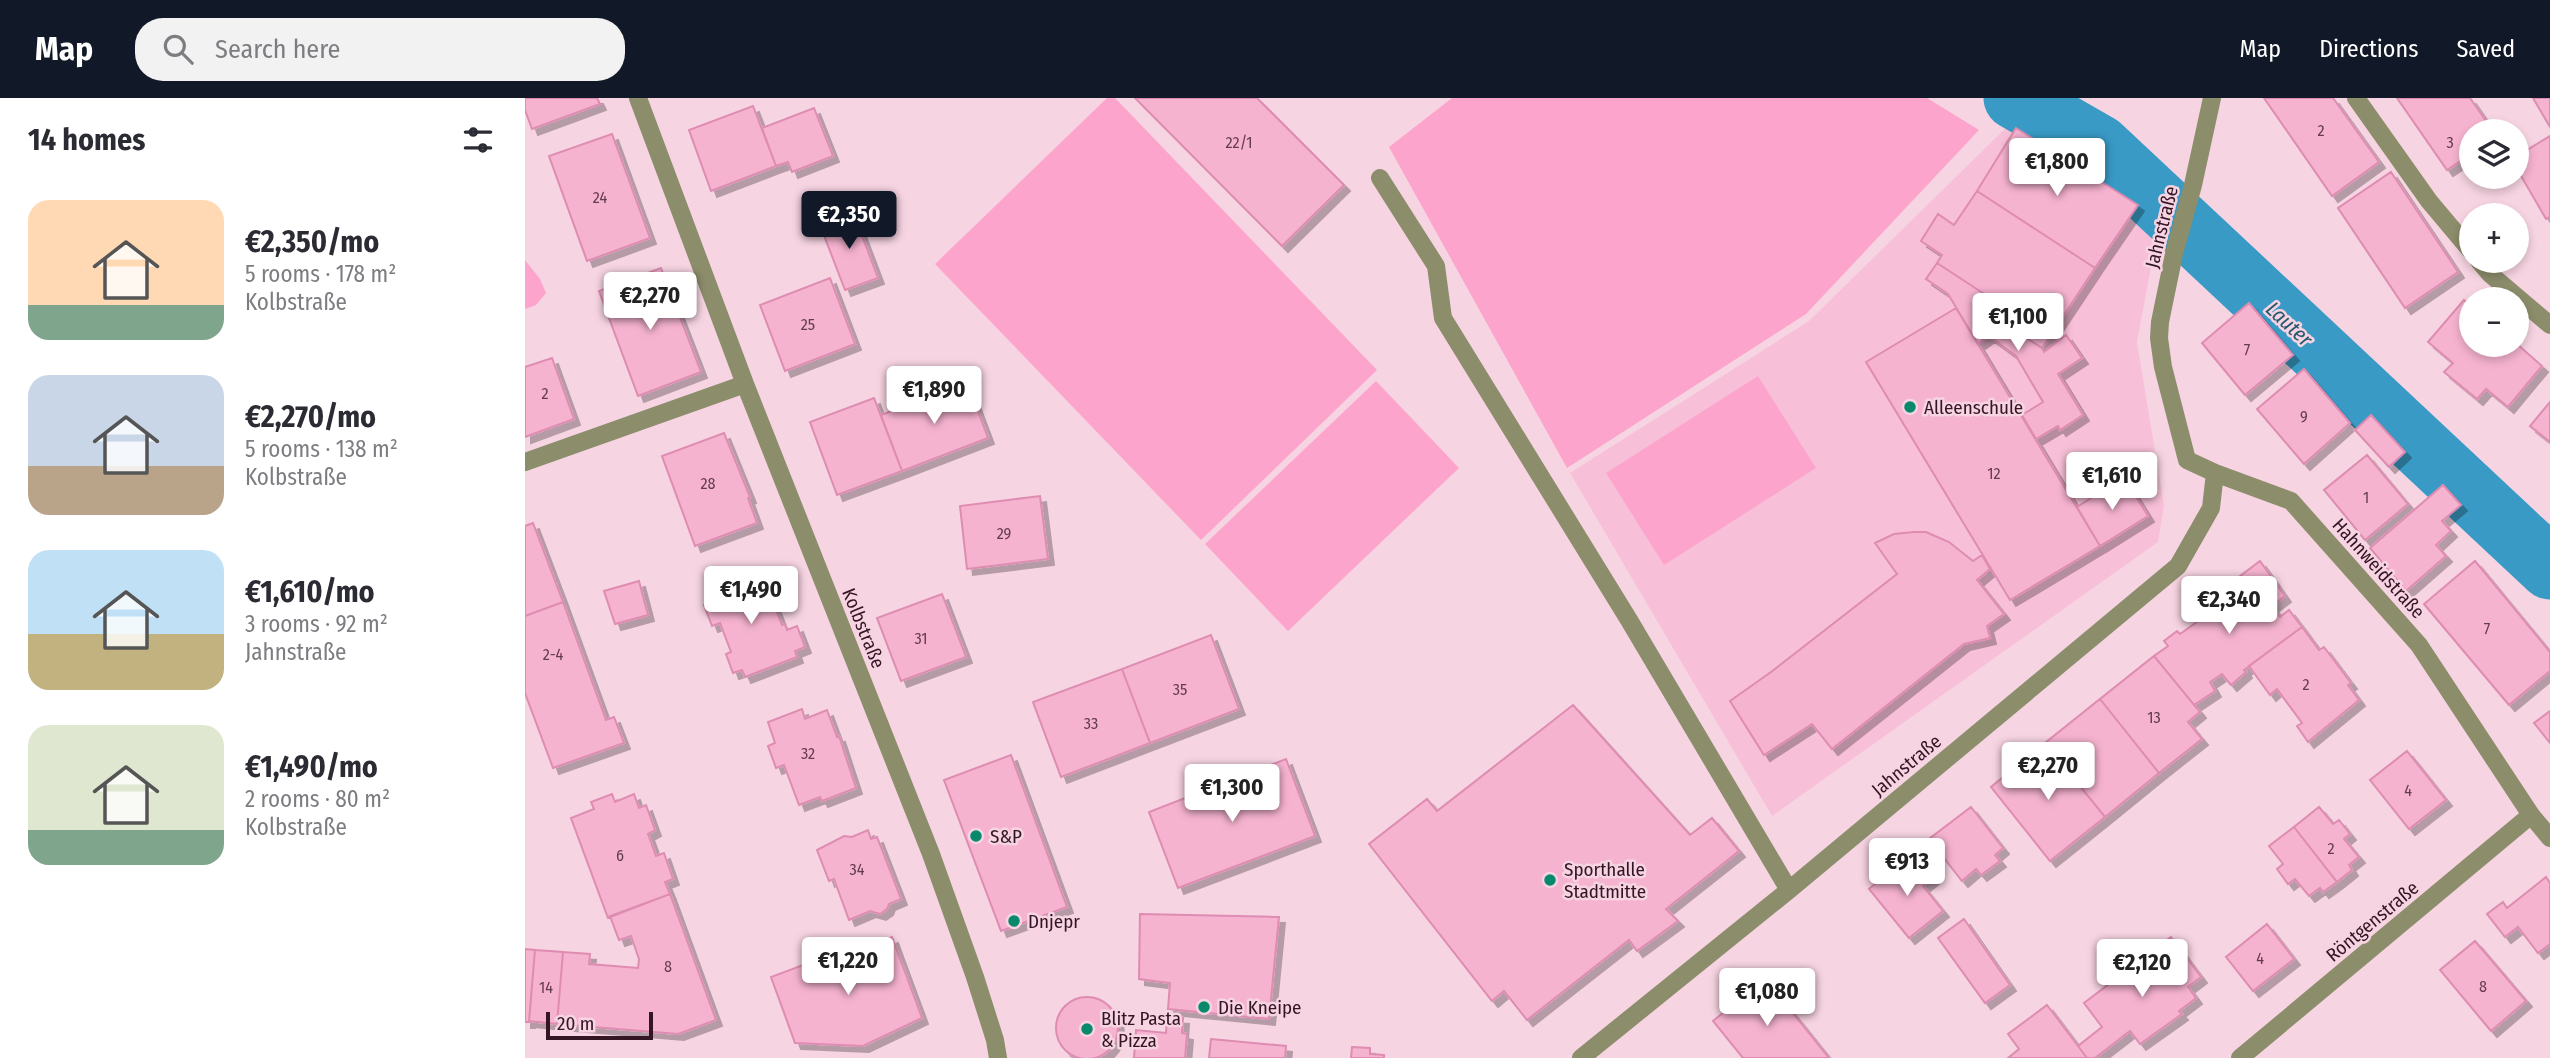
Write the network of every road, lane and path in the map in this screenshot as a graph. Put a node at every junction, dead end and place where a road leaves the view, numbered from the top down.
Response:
1 (638, 98) edge
2 (2212, 98) edge
3 (2356, 98) edge
4 (1380, 178) dead end
5 (2459, 237) edge
6 (2489, 273) edge
7 (2550, 325) edge
8 (2163, 367) joint
9 (745, 384) junction
10 (525, 462) edge
11 (2215, 474) junction
12 (2531, 815) junction
13 (2550, 838) edge
14 (1789, 890) junction
15 (998, 1058) edge
16 (1581, 1058) edge
17 (2239, 1058) edge

1 - 9 street, Kolbstraße
2 - 8 street, Jahnstraße
3 - 5 street
4 - 14 street
6 - 7 street
8 - 11 street, Hahnweidstraße
9 - 10 street
9 - 15 street, Kolbstraße
11 - 12 street, Hahnweidstraße
11 - 14 street, Jahnstraße
12 - 13 street, Hahnweidstraße
12 - 17 street, Röntgenstraße
14 - 16 street, Jahnstraße

